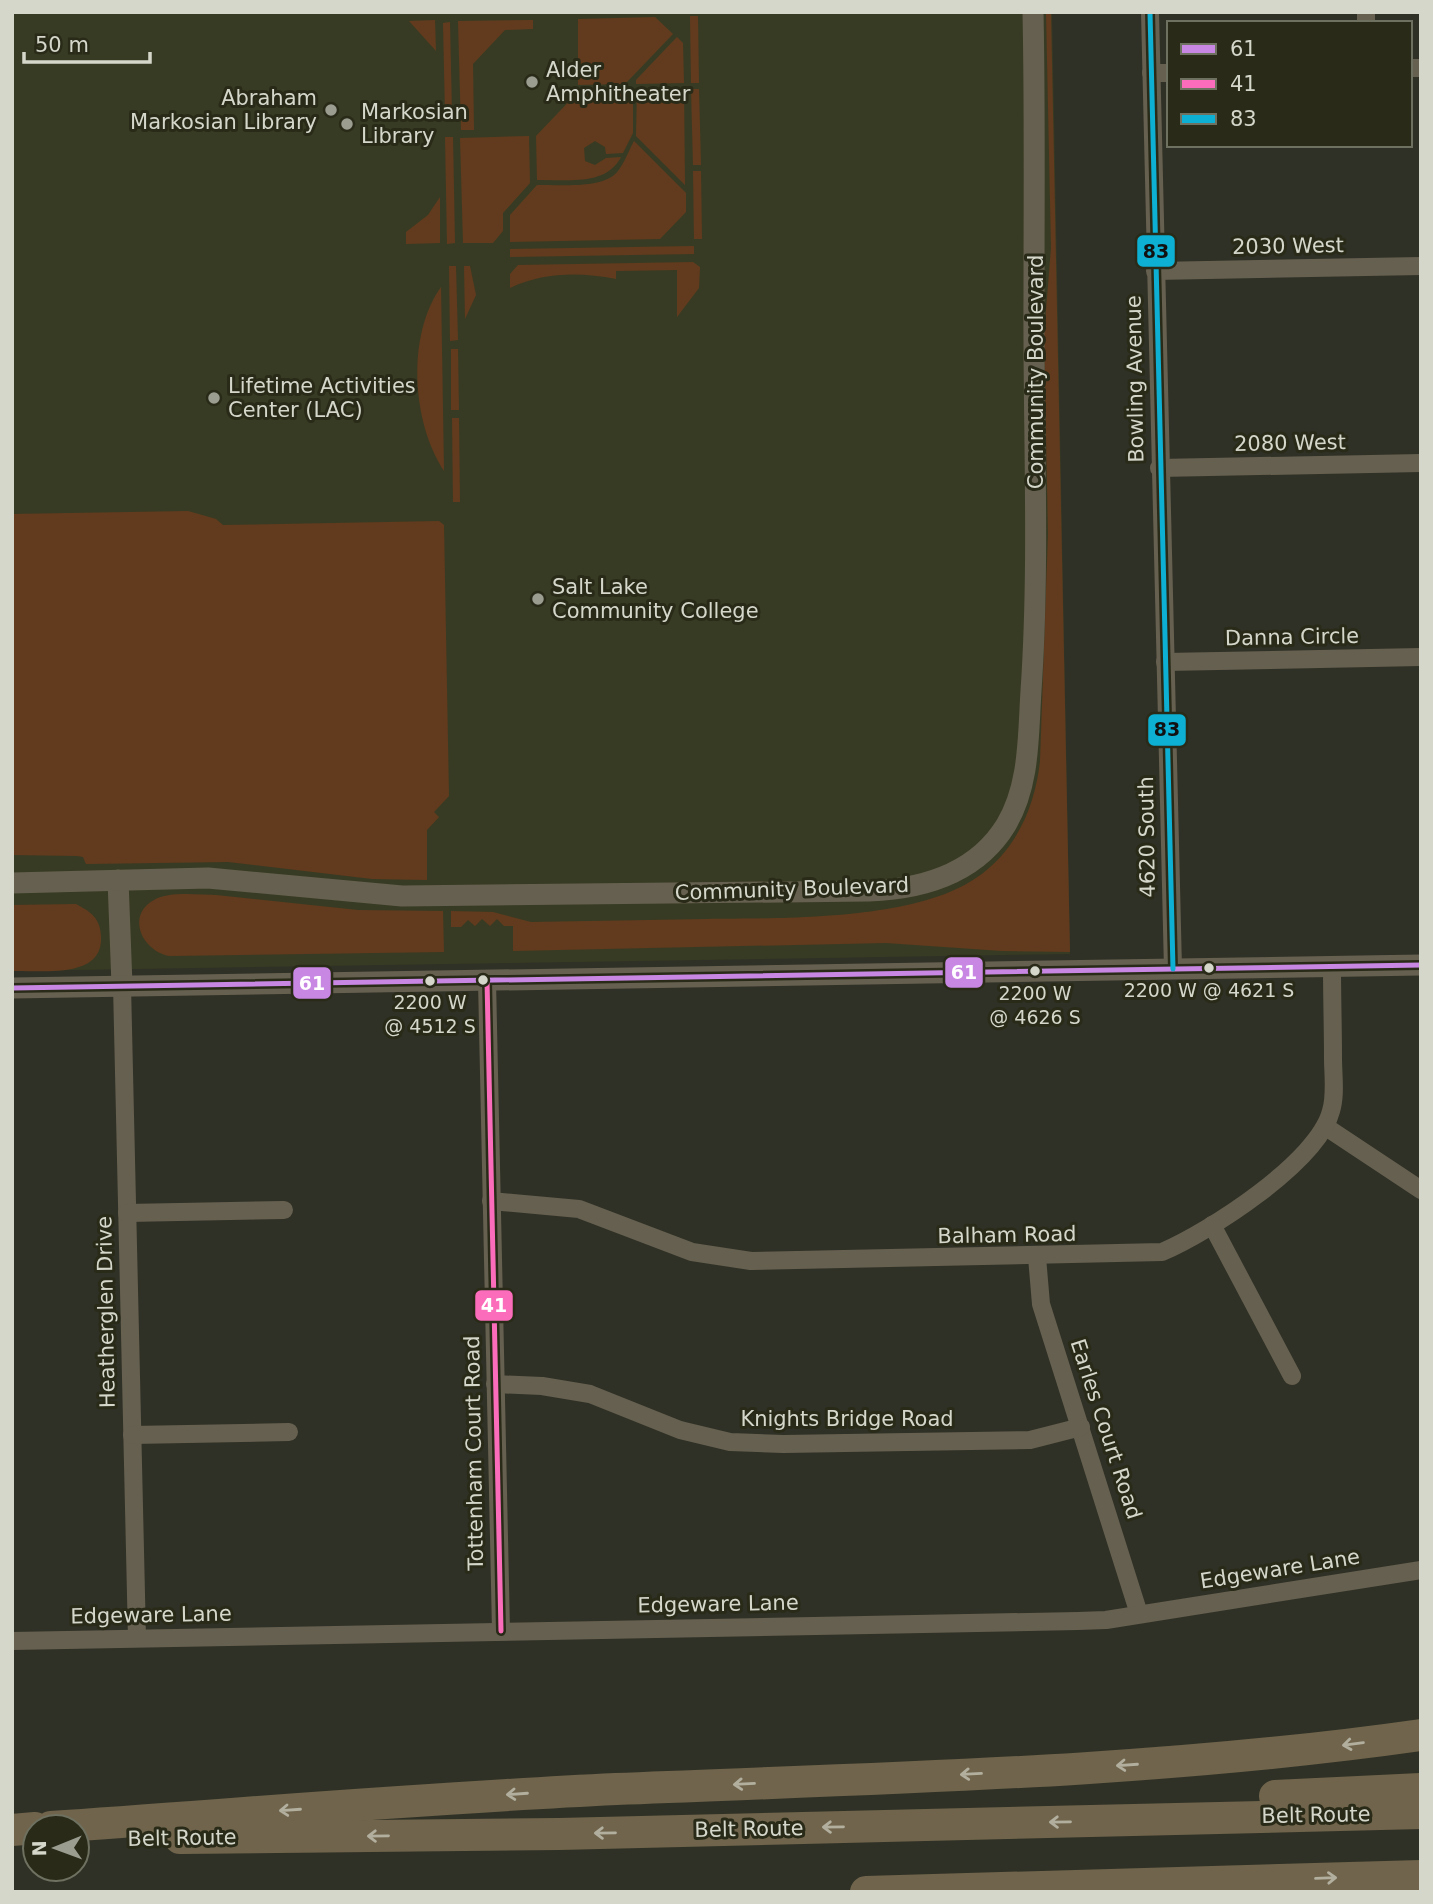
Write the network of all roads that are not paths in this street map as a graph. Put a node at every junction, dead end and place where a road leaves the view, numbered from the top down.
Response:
1 (1033, 12) edge
2 (1150, 12) edge
3 (1160, 73) edge
4 (1421, 266) edge
5 (1155, 271) junction
6 (1421, 463) edge
7 (1159, 468) junction
8 (1421, 657) edge
9 (1165, 662) junction
10 (118, 880) junction
11 (12, 883) edge
12 (1421, 965) edge
13 (1332, 967) junction
14 (1173, 969) junction
15 (486, 980) junction
16 (122, 985) junction
17 (12, 988) edge
18 (1326, 1127) junction
19 (1421, 1190) edge
20 (491, 1201) junction
21 (284, 1210) dead end
22 (127, 1213) junction
23 (1212, 1225) junction
24 (1037, 1257) junction
25 (1292, 1376) dead end
26 (495, 1384) junction
27 (1081, 1427) junction
28 (289, 1432) dead end
29 (132, 1435) junction
30 (1421, 1570) edge
31 (1139, 1614) junction
32 (501, 1631) junction
33 (136, 1638) junction
34 (12, 1641) edge
35 (1421, 1735) edge
36 (1421, 1789) edge
37 (1421, 1813) edge
38 (1128, 1820) junction
39 (91, 1824) edge
40 (91, 1839) edge
41 (1421, 1876) edge
42 (866, 1892) edge

1 - 10 street, Community Boulevard
2 - 3 street, Bowling Avenue
3 - 5 street, Bowling Avenue
4 - 5 street, 2030 West
5 - 7 street, Bowling Avenue
6 - 7 street, 2080 West
7 - 9 street, Bowling Avenue
8 - 9 street, Danna Circle
9 - 14 street, 4620 South
10 - 11 street, Community Boulevard
10 - 16 street
12 - 13 street
13 - 14 street
13 - 18 street, Balham Road
14 - 15 street
15 - 16 street
15 - 20 street, Tottenham Court Road
16 - 17 street
16 - 22 street, Heatherglen Drive
18 - 19 street
18 - 23 street, Balham Road
20 - 24 street, Balham Road
20 - 26 street, Tottenham Court Road
21 - 22 street
22 - 29 street, Heatherglen Drive
23 - 24 street, Balham Road
23 - 25 street
24 - 27 street, Earles Court Road
26 - 27 street, Knights Bridge Road
26 - 32 street, Tottenham Court Road
27 - 31 street, Earles Court Road
28 - 29 street
29 - 33 street, Heatherglen Drive
30 - 31 street, Edgeware Lane
31 - 32 street, Edgeware Lane
32 - 33 street, Edgeware Lane
33 - 34 street, Edgeware Lane
35 -> 39 highway
36 - 38 highway
37 - 38 highway, Belt Route
38 -> 40 highway, Belt Route
42 -> 41 highway

